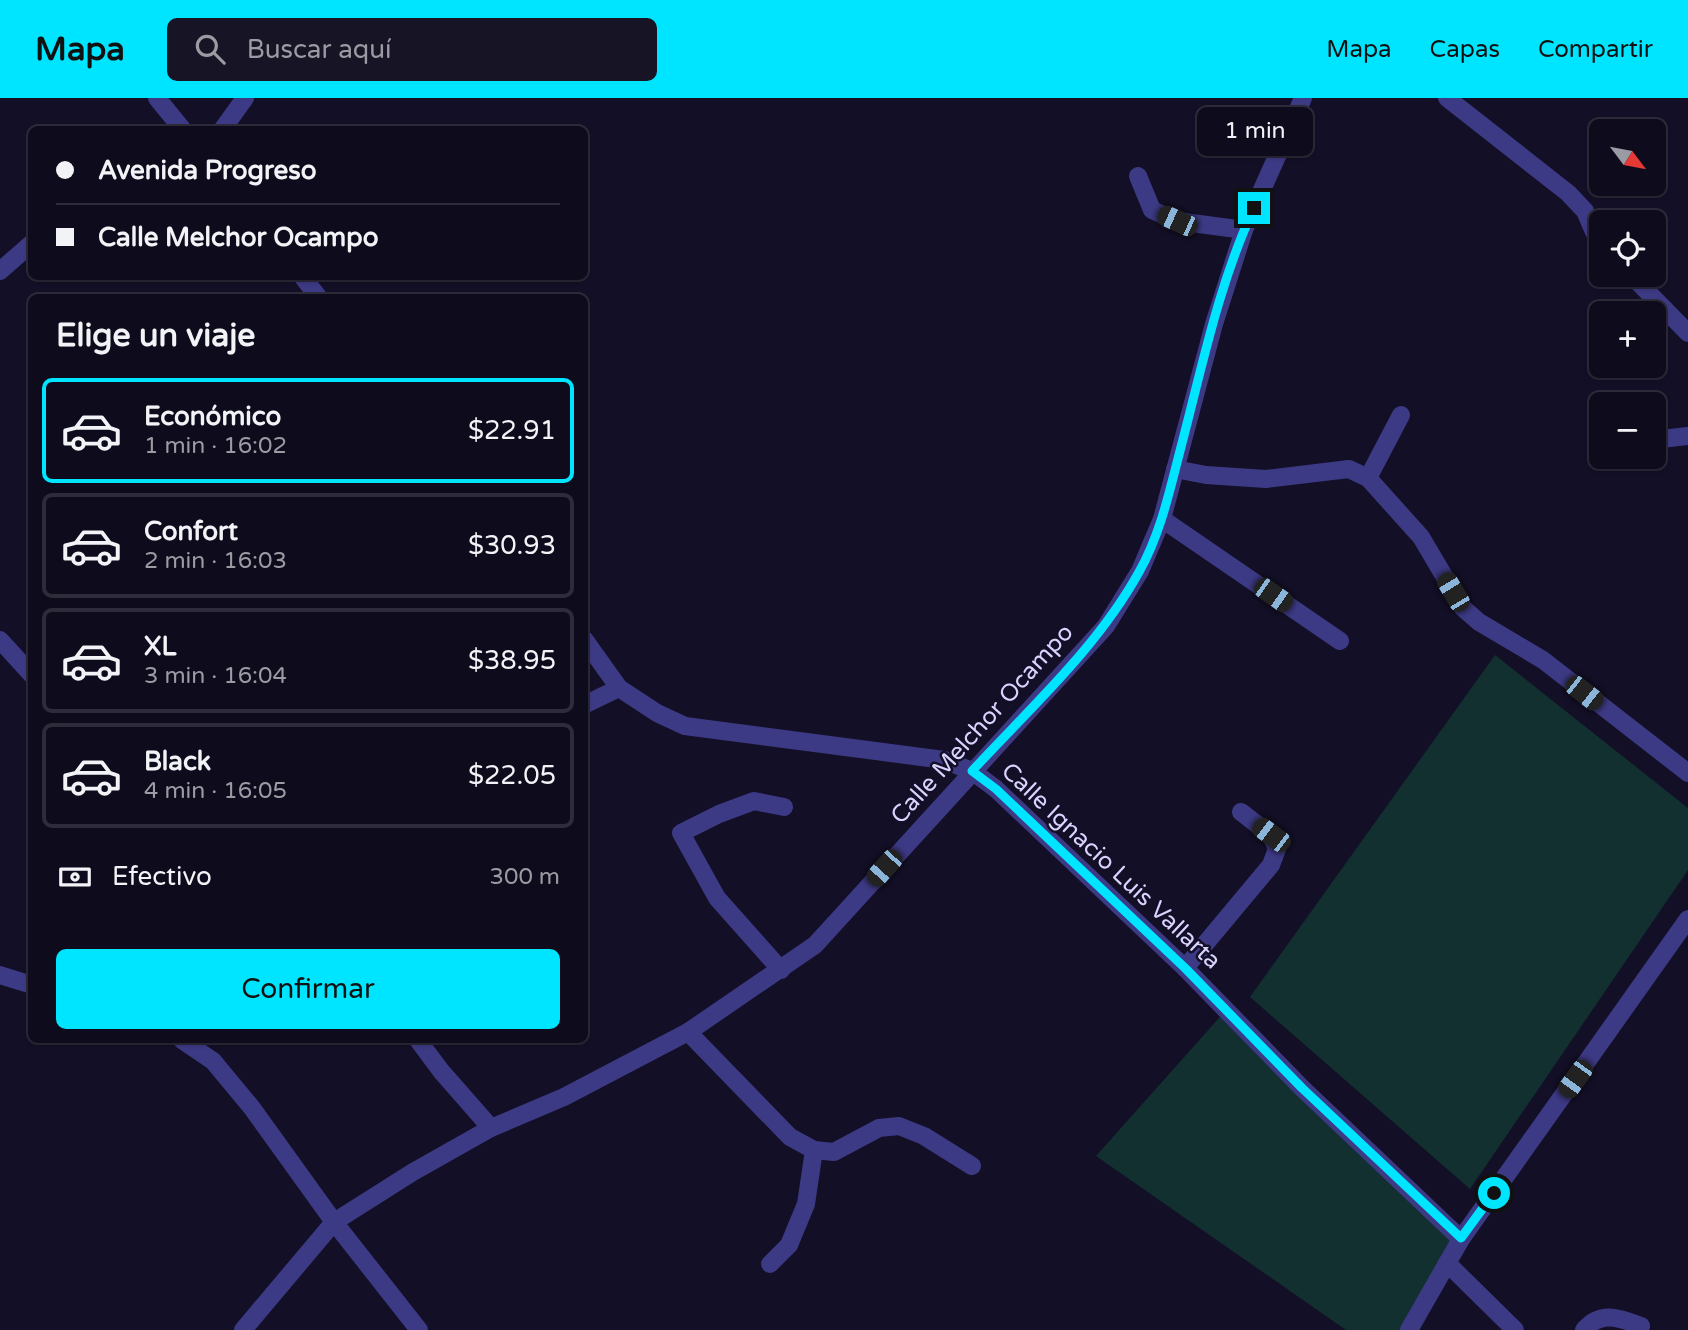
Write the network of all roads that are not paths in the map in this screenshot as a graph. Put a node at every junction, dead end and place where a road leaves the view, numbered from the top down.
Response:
1 (157, 98) edge
2 (245, 98) edge
3 (1303, 98) edge
4 (1447, 98) edge
5 (172, 126) edge
6 (225, 126) edge
7 (1138, 176) dead end
8 (1589, 220) edge
9 (1244, 230) junction
10 (28, 246) edge
11 (0, 271) edge
12 (305, 280) edge
13 (1643, 287) edge
14 (316, 294) edge
15 (1688, 332) edge
16 (1401, 415) dead end
17 (1688, 436) edge
18 (1666, 438) edge
19 (1175, 469) junction
20 (1368, 478) junction
21 (1162, 519) junction
22 (0, 640) edge
23 (1340, 641) dead end
24 (588, 645) edge
25 (28, 671) edge
26 (619, 688) junction
27 (588, 703) edge
28 (972, 771) junction
29 (1688, 773) edge
30 (784, 807) dead end
31 (1241, 812) dead end
32 (1688, 919) edge
33 (1185, 968) junction
34 (781, 970) junction
35 (0, 975) edge
36 (28, 984) edge
37 (688, 1032) junction
38 (186, 1043) edge
39 (420, 1043) edge
40 (491, 1128) junction
41 (814, 1150) junction
42 (972, 1166) dead end
43 (334, 1222) junction
44 (1461, 1238) junction
45 (770, 1264) dead end
46 (1447, 1264) junction
47 (1640, 1326) dead end
48 (243, 1330) edge
49 (419, 1330) edge
50 (1409, 1330) edge
51 (1515, 1330) edge
52 (1584, 1330) edge

1 - 5 street
2 - 6 street
3 - 9 street, Calle Melchor Ocampo
4 - 8 street
7 - 9 street
9 - 19 street, Calle Melchor Ocampo
10 - 11 street
12 - 14 street
13 - 15 street
16 - 20 street
17 - 18 street
19 - 20 street
19 - 21 street, Calle Melchor Ocampo
20 - 29 street
21 - 23 street
21 - 28 street, Calle Melchor Ocampo
22 - 25 street
24 - 26 street, Calle Ignacio Luis Vallarta
26 - 27 street
26 - 28 street, Calle Ignacio Luis Vallarta
28 - 33 street, Calle Ignacio Luis Vallarta
28 - 34 street, Calle Melchor Ocampo
30 - 34 street
31 - 33 street
32 - 44 street
33 - 44 street, Calle Ignacio Luis Vallarta
34 - 37 street, Calle Melchor Ocampo
35 - 36 street
37 - 40 street, Calle Melchor Ocampo
37 - 41 street
38 - 43 street
39 - 40 street
40 - 43 street, Calle Melchor Ocampo
41 - 42 street
41 - 45 street
43 - 48 street, Calle Melchor Ocampo
43 - 49 street
44 - 46 street
46 - 50 street
46 - 51 street
47 - 52 street

